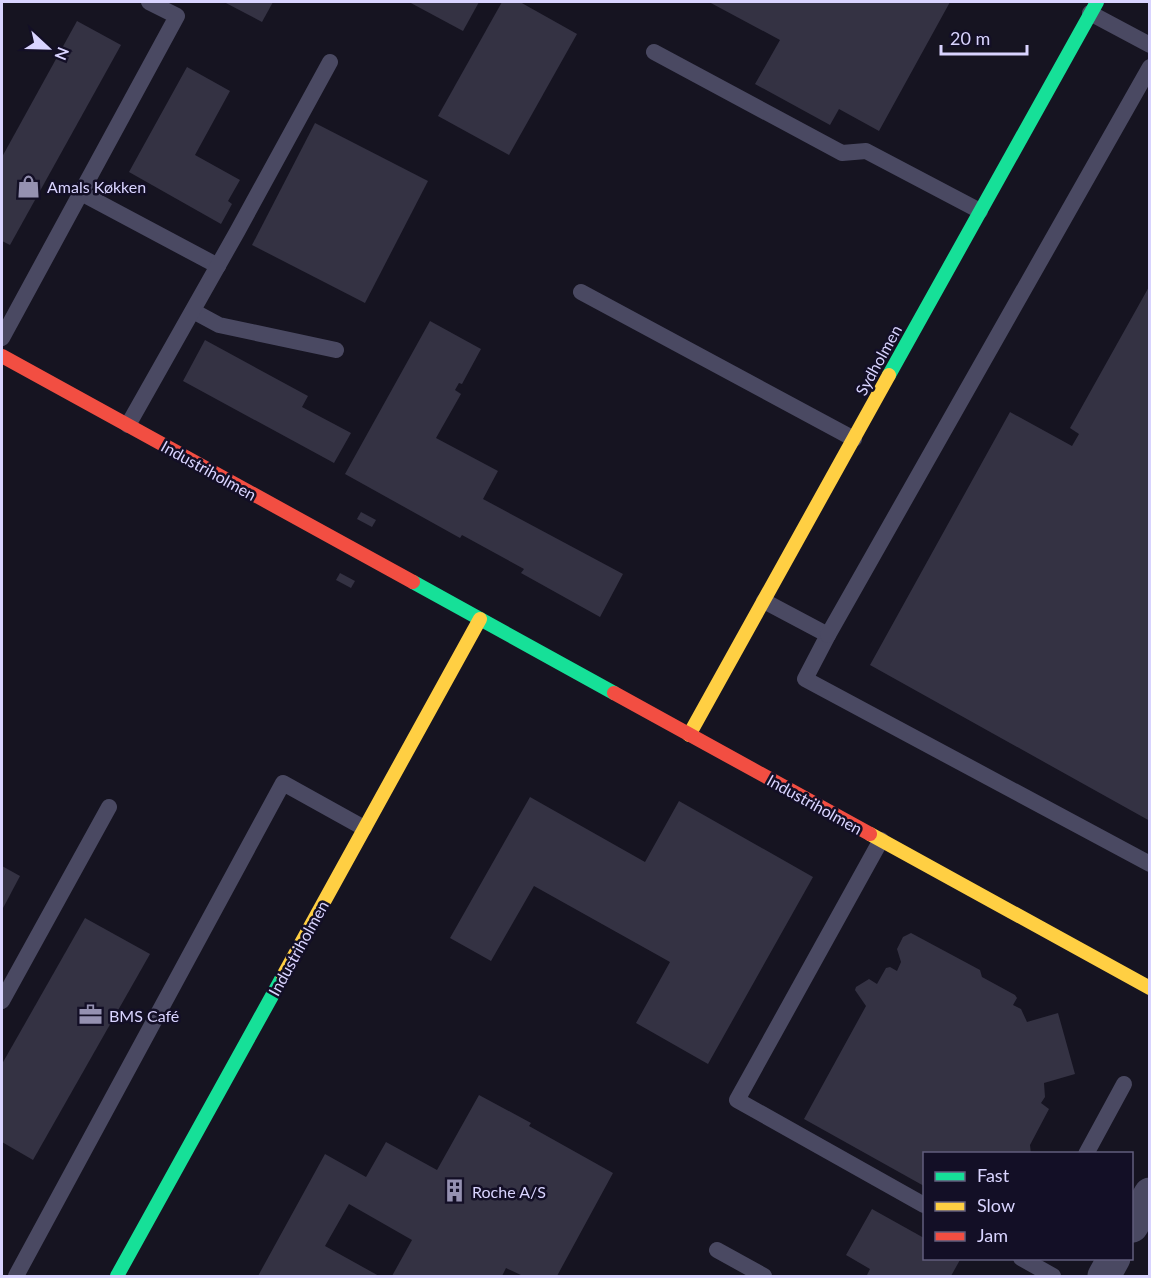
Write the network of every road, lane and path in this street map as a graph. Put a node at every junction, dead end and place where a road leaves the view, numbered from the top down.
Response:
1 (149, 2) edge
2 (1093, 7) edge
3 (1149, 45) edge
4 (654, 52) dead end
5 (330, 62) dead end
6 (1149, 67) edge
7 (81, 193) junction
8 (980, 211) junction
9 (218, 266) junction
10 (581, 292) dead end
11 (193, 310) junction
12 (2, 338) edge
13 (336, 350) dead end
14 (2, 356) edge
15 (128, 425) junction
16 (854, 439) junction
17 (764, 601) junction
18 (480, 619) junction
19 (828, 635) junction
20 (689, 735) junction
21 (109, 807) dead end
22 (364, 828) junction
23 (881, 840) junction
24 (1149, 864) edge
25 (1149, 988) edge
26 (2, 1001) edge
27 (1124, 1084) dead end
28 (1087, 1152) edge
29 (1149, 1194) edge
30 (923, 1204) edge
31 (1133, 1222) edge
32 (717, 1250) dead end
33 (1025, 1260) edge
34 (1112, 1260) edge
35 (16, 1276) edge
36 (117, 1276) edge
37 (764, 1276) edge
38 (1053, 1276) edge
39 (1104, 1276) edge

1 - 7 lane
2 - 3 lane
2 - 8 street, Sydholmen
4 - 8 lane
5 - 9 lane
6 - 19 lane
7 - 9 lane
7 - 12 lane
8 - 16 street, Sydholmen
9 - 11 lane
10 - 16 lane
11 - 13 lane
11 - 15 lane
14 - 15 street, Industriholmen
15 - 18 street, Industriholmen
16 - 17 street, Sydholmen
17 - 19 lane
17 - 20 street, Sydholmen
18 - 20 street, Industriholmen
18 - 22 street, Industriholmen
19 - 24 lane
20 - 23 street, Industriholmen
21 - 26 lane
22 - 35 lane
22 - 36 street, Industriholmen
23 - 25 street, Industriholmen
23 - 30 lane
27 - 28 lane
29 - 31 street
32 - 37 lane
33 - 38 lane
34 - 39 street

